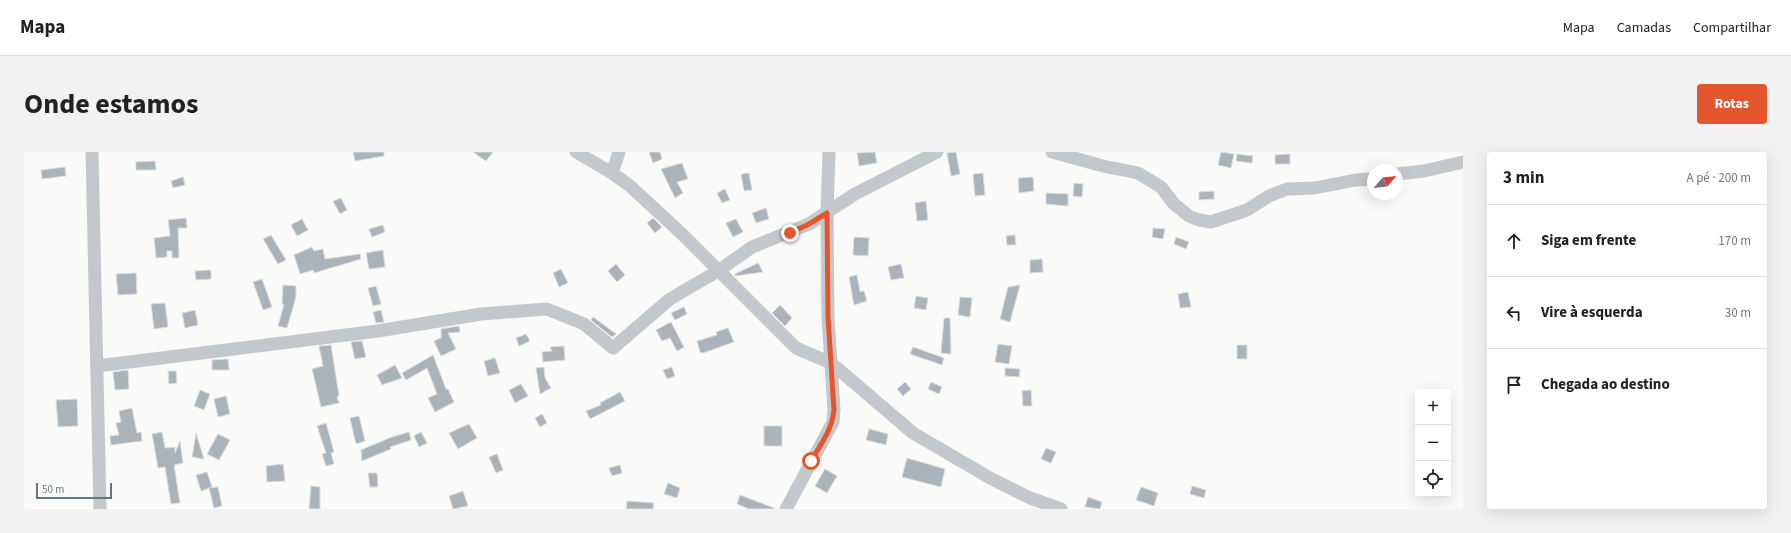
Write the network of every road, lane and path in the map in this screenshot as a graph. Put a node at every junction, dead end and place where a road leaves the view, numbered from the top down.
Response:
1 (92, 152) edge
2 (576, 152) edge
3 (619, 152) edge
4 (829, 152) edge
5 (937, 152) edge
6 (1052, 152) edge
7 (1463, 162) edge
8 (612, 173) junction
9 (1403, 173) edge
10 (1367, 179) edge
11 (827, 213) junction
12 (718, 271) junction
13 (831, 362) junction
14 (97, 366) junction
15 (100, 509) edge
16 (786, 509) edge
17 (1061, 509) edge

1 - 14 street
2 - 8 street
3 - 8 street
4 - 11 street
5 - 11 street
6 - 10 street
7 - 9 street
8 - 12 street
11 - 12 street
11 - 13 street
12 - 13 street
12 - 14 street
13 - 16 street
13 - 17 street
14 - 15 street

